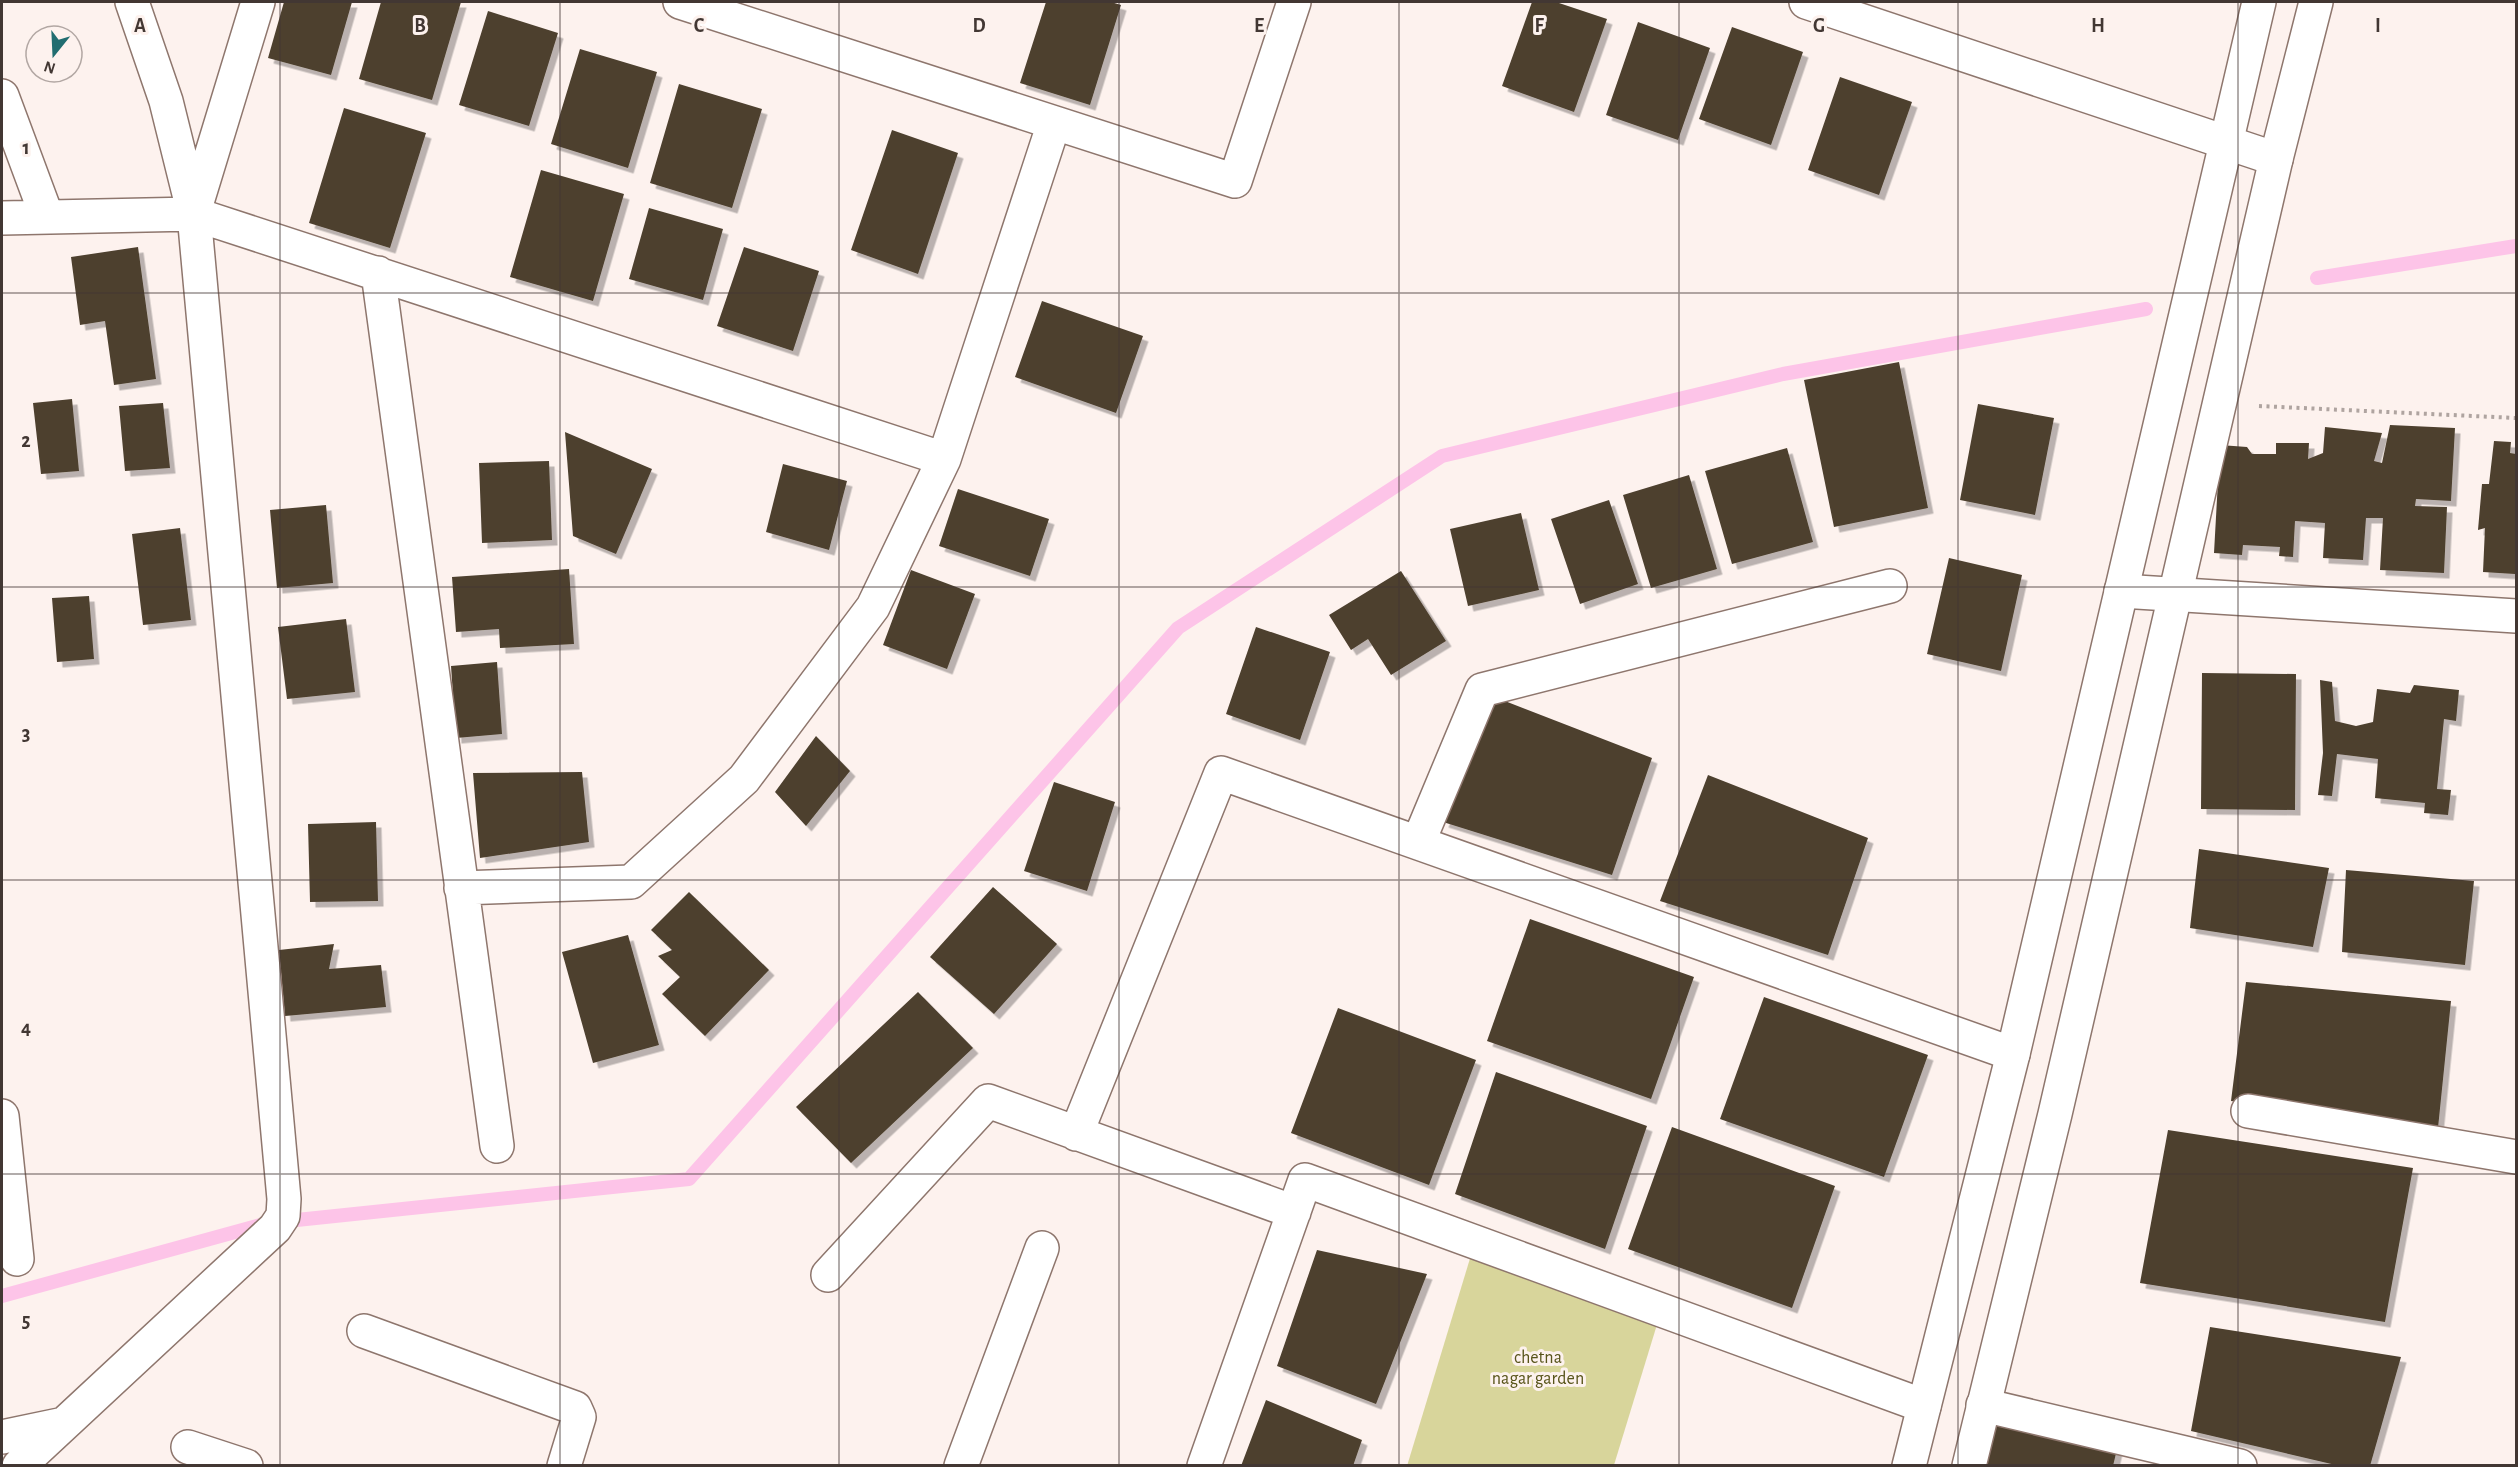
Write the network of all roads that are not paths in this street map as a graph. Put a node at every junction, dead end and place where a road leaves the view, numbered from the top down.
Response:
1 (132, 2) edge
2 (258, 2) edge
3 (681, 2) edge
4 (1293, 2) edge
5 (1806, 2) edge
6 (2259, 2) edge
7 (2316, 2) edge
8 (2, 96) edge
9 (1054, 123) junction
10 (2226, 142) junction
11 (2276, 159) junction
12 (194, 214) junction
13 (47, 217) junction
14 (2, 218) edge
15 (378, 273) junction
16 (944, 459) junction
17 (1890, 586) dead end
18 (2121, 591) junction
19 (2175, 594) junction
20 (2517, 616) edge
21 (1418, 843) junction
22 (461, 888) junction
23 (2013, 1054) junction
24 (2248, 1111) dead end
25 (2, 1116) edge
26 (1077, 1134) junction
27 (497, 1146) dead end
28 (2517, 1157) edge
29 (1294, 1212) junction
30 (1042, 1248) dead end
31 (17, 1259) dead end
32 (828, 1275) dead end
33 (364, 1331) dead end
34 (1983, 1405) junction
35 (1924, 1406) junction
36 (64, 1424) junction
37 (2, 1437) edge
38 (188, 1447) dead end
39 (20, 1466) edge
40 (246, 1466) edge
41 (564, 1466) edge
42 (961, 1466) edge
43 (1204, 1466) edge
44 (1909, 1466) edge
45 (1969, 1466) edge
46 (2240, 1466) edge

1 - 12 street
2 - 12 street
3 - 9 street
4 - 9 street
5 - 10 street
6 - 10 street
7 - 11 street
8 - 13 street
9 - 16 street
10 - 11 street
10 - 18 street
11 - 19 street
12 - 13 street
12 - 15 street
12 - 36 street
13 - 14 street
15 - 16 street
15 - 22 street
16 - 22 street
17 - 21 street
18 - 19 street
18 - 23 street
19 - 20 street
19 - 34 street
21 - 23 street
21 - 26 street
22 - 27 street
23 - 35 street
24 - 28 street
25 - 31 street
26 - 29 street
26 - 32 street
29 - 35 street
29 - 43 street
30 - 42 street
33 - 41 street
34 - 45 street
34 - 46 street
35 - 44 street
36 - 37 street
36 - 39 street
38 - 40 street

